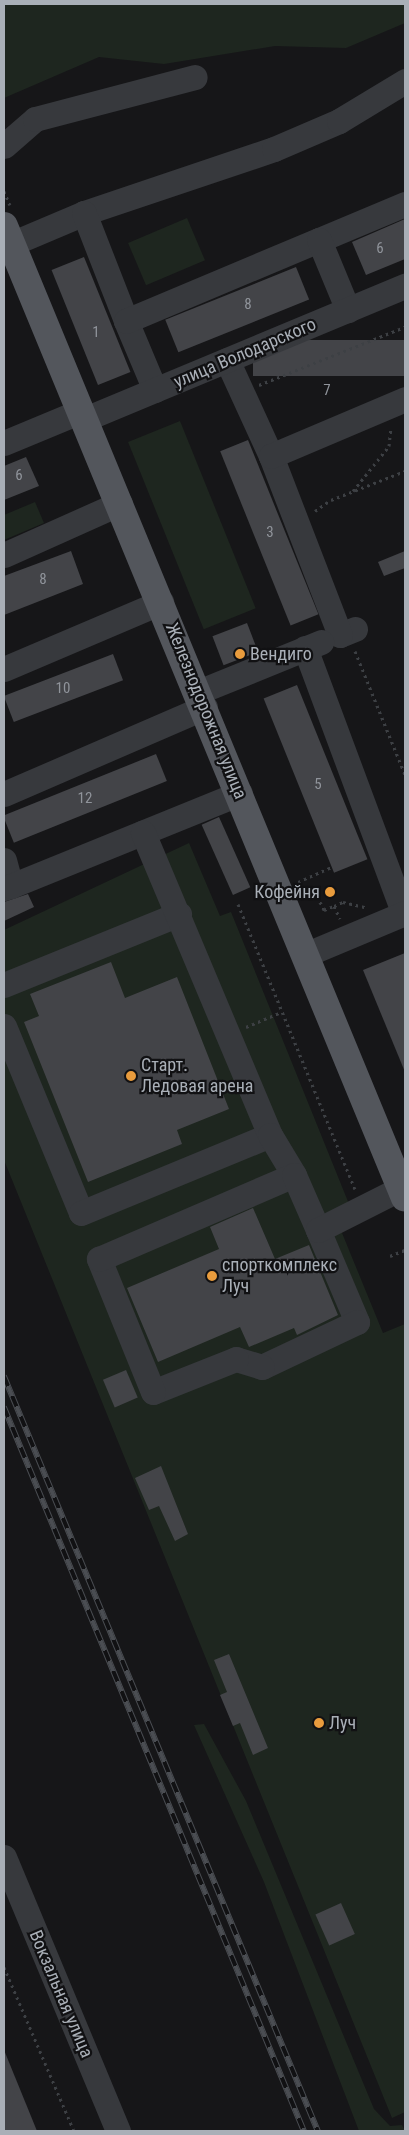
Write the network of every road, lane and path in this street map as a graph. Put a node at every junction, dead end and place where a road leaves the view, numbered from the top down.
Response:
1 (195, 77) dead end
2 (405, 81) edge
3 (4, 146) edge
4 (405, 204) edge
5 (84, 213) junction
6 (8, 235) edge
7 (319, 240) junction
8 (405, 286) edge
9 (348, 310) junction
10 (126, 321) junction
11 (405, 327) edge
12 (227, 360) junction
13 (155, 390) junction
14 (242, 392) junction
15 (400, 401) edge
16 (83, 415) junction
17 (4, 443) edge
18 (271, 456) junction
19 (405, 471) edge
20 (353, 491) junction
21 (120, 503) junction
22 (302, 538) junction
23 (4, 554) edge
24 (161, 602) junction
25 (347, 632) junction
26 (305, 648) junction
27 (4, 669) edge
28 (202, 700) junction
29 (405, 775) edge
30 (240, 792) junction
31 (4, 794) edge
32 (144, 833) junction
33 (4, 860) edge
34 (332, 867) dead end
35 (289, 876) dead end
36 (398, 880) edge
37 (293, 884) junction
38 (7, 887) edge
39 (295, 889) junction
40 (298, 898) dead end
41 (238, 904) dead end
42 (334, 906) junction
43 (365, 912) dead end
44 (179, 914) junction
45 (405, 914) edge
46 (349, 918) dead end
47 (341, 922) junction
48 (334, 925) dead end
49 (307, 954) junction
50 (4, 985) edge
51 (4, 1026) edge
52 (270, 1135) junction
53 (294, 1175) junction
54 (403, 1193) edge
55 (358, 1196) dead end
56 (318, 1230) junction
57 (405, 1250) edge
58 (390, 1256) dead end
59 (4, 1856) edge
60 (4, 1967) edge
61 (74, 2131) edge
62 (118, 2131) edge

1 - 3 street
2 - 5 street
4 - 7 street
5 - 6 street
5 - 10 street
6 - 16 main road, Железнодорожная улица
7 - 9 street
7 - 10 street
8 - 9 street, улица Володарского
9 - 12 street, улица Володарского
10 - 13 street
11 - 14 path
12 - 13 street, улица Володарского
12 - 14 street
13 - 16 street, улица Володарского
14 - 18 street
15 - 18 street
15 - 20 path
16 - 17 street, улица Володарского
16 - 21 main road, Железнодорожная улица
18 - 22 street
19 - 20 path
20 - 22 path
21 - 23 street
21 - 24 main road, Железнодорожная улица
22 - 25 street
24 - 27 street
24 - 28 main road, Железнодорожная улица
25 - 26 street
25 - 29 path
26 - 28 street
26 - 36 street
28 - 30 main road, Железнодорожная улица
28 - 31 street
30 - 32 street
30 - 49 main road, Железнодорожная улица
32 - 38 street
32 - 44 street
33 - 38 street
34 - 37 path
35 - 37 path
36 - 45 street
37 - 39 path
39 - 40 path
39 - 42 path
41 - 55 path
42 - 43 path
42 - 47 path
44 - 50 street
44 - 52 street
45 - 49 street
46 - 47 path
47 - 48 path
49 - 54 main road, Железнодорожная улица
51 - 52 street
52 - 53 street
53 - 56 street
53 - 56 street
54 - 56 street
57 - 58 path
59 - 62 street, Вокзальная улица
60 - 61 path

